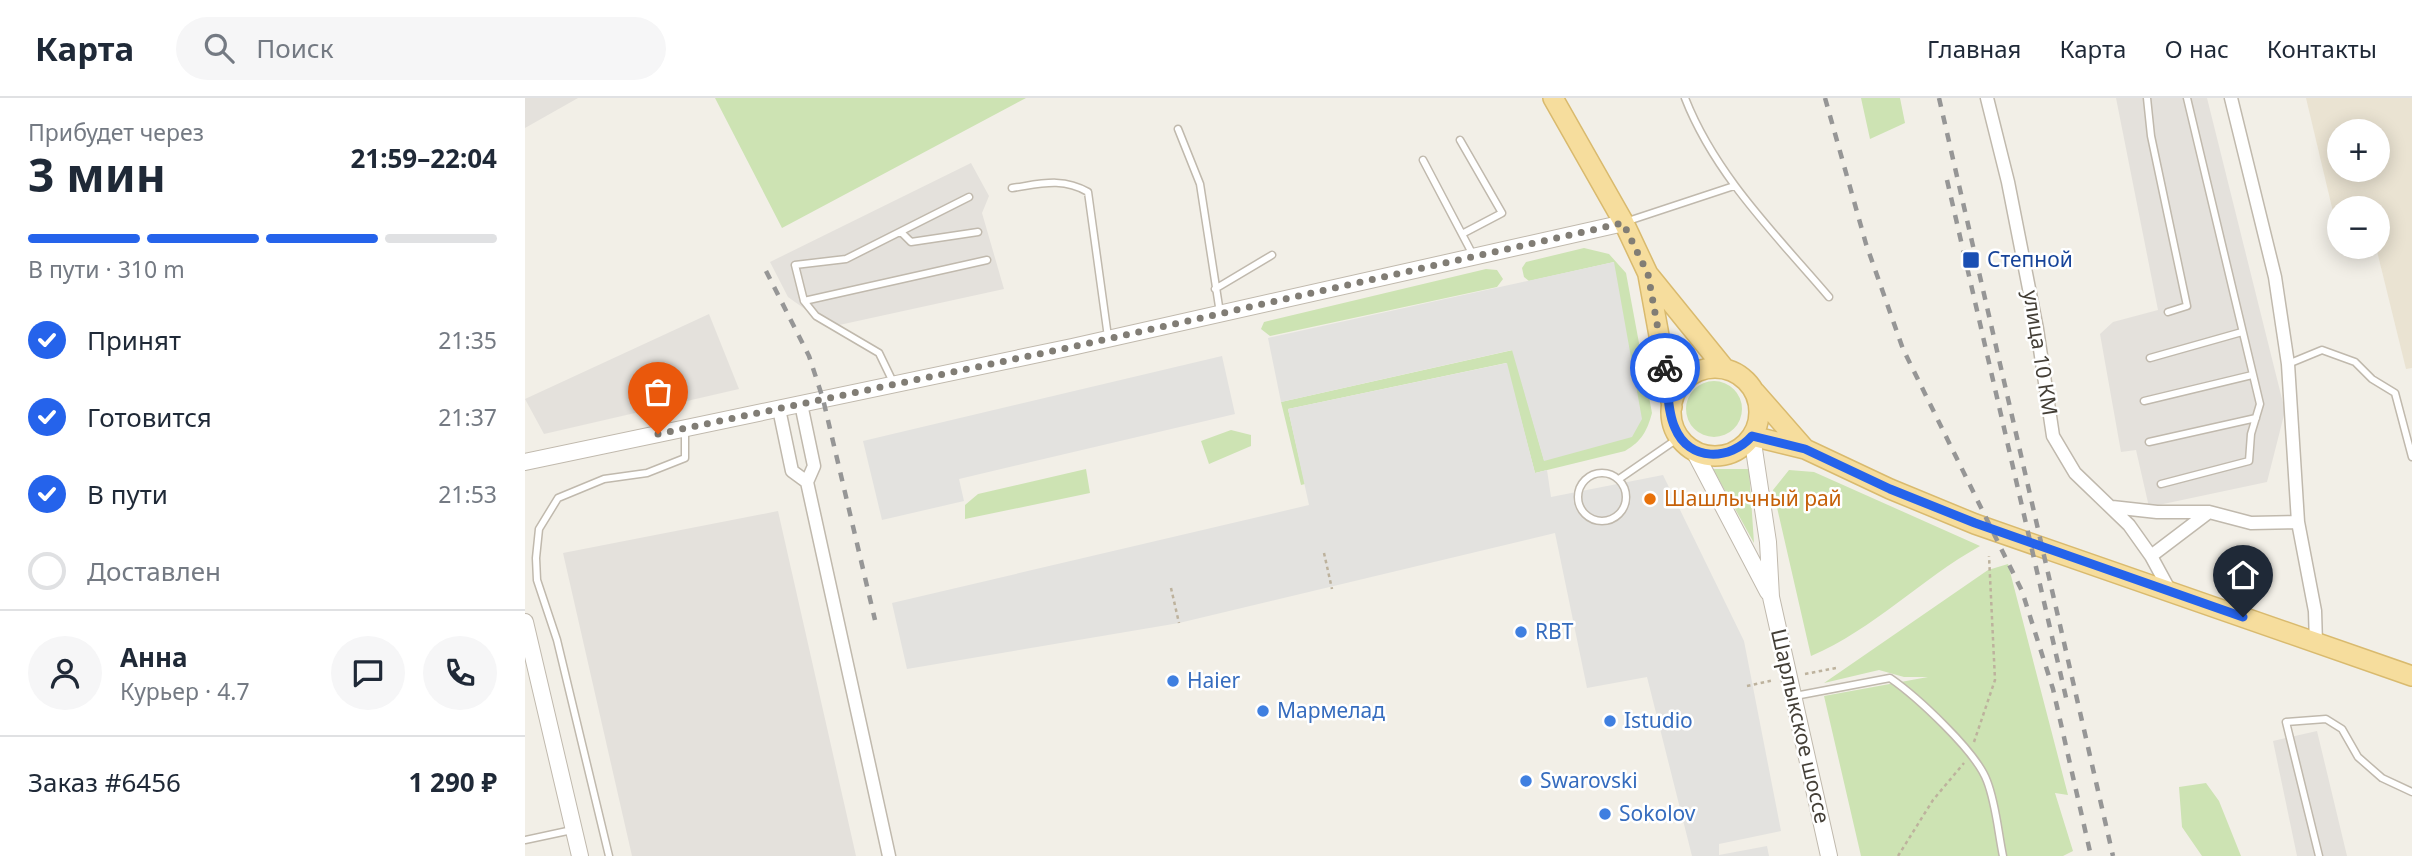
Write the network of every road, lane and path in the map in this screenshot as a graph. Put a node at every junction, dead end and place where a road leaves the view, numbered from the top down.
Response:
1 (1553, 98) edge
2 (1685, 98) edge
3 (1987, 98) edge
4 (2147, 98) edge
5 (2187, 98) edge
6 (2231, 98) edge
7 (1178, 129) dead end
8 (1460, 140) dead end
9 (1423, 160) dead end
10 (1734, 186) junction
11 (1012, 188) dead end
12 (969, 197) dead end
13 (1623, 223) junction
14 (901, 232) junction
15 (978, 232) dead end
16 (1462, 234) junction
17 (1272, 255) dead end
18 (1474, 256) junction
19 (987, 260) dead end
20 (1648, 274) junction
21 (1215, 289) junction
22 (1829, 296) dead end
23 (804, 301) junction
24 (2168, 312) dead end
25 (1220, 313) junction
26 (2242, 332) junction
27 (1108, 338) junction
28 (2150, 358) dead end
29 (2288, 364) junction
30 (1725, 369) junction
31 (2252, 375) junction
32 (894, 384) junction
33 (1754, 392) junction
34 (2144, 401) dead end
35 (801, 404) junction
36 (1672, 407) junction
37 (779, 409) junction
38 (2256, 418) junction
39 (685, 429) junction
40 (1752, 436) junction
41 (2149, 442) dead end
42 (1686, 443) junction
43 (1805, 449) junction
44 (2412, 457) edge
45 (525, 462) edge
46 (1619, 479) junction
47 (807, 482) junction
48 (2161, 484) dead end
49 (2112, 507) junction
50 (2209, 512) junction
51 (2298, 522) junction
52 (1324, 553) dead end
53 (1989, 556) dead end
54 (2151, 556) junction
55 (1171, 587) dead end
56 (1332, 589) dead end
57 (2170, 591) junction
58 (1771, 597) junction
59 (525, 622) edge
60 (1179, 624) dead end
61 (2316, 644) junction
62 (1836, 668) dead end
63 (1812, 673) dead end
64 (2412, 676) edge
65 (1793, 696) junction
66 (1969, 755) junction
67 (2412, 792) edge
68 (574, 829) junction
69 (525, 840) edge
70 (580, 856) edge
71 (609, 856) edge
72 (889, 856) edge
73 (1829, 856) edge
74 (1898, 856) edge
75 (2003, 856) edge
76 (2319, 856) edge

1 - 13 main road
2 - 10 lane
3 - 49 street, улица 10 КМ
4 - 24 lane
5 - 26 lane
6 - 29 street
7 - 21 lane
8 - 16 lane
9 - 16 lane
10 - 13 lane
10 - 22 lane
11 - 27 lane
12 - 14 lane
13 - 18 street
13 - 20 main road
14 - 15 lane
14 - 23 lane
16 - 18 lane
17 - 21 lane
18 - 25 street
19 - 23 lane
20 - 30 main road
20 - 36 main road
21 - 25 lane
23 - 32 lane
25 - 27 street
26 - 28 lane
26 - 31 lane
27 - 32 street
29 - 44 lane
29 - 51 street
30 - 33 main road
30 - 36 main road
31 - 34 lane
31 - 38 lane
32 - 35 street
33 - 40 main road
33 - 43 main road
35 - 37 street
35 - 47 street
36 - 42 main road
37 - 39 street
37 - 47 street
38 - 41 lane
38 - 48 lane
39 - 45 street
39 - 71 lane
40 - 42 main road
40 - 43 main road
40 - 58 street, Шарлыкское шоссе
42 - 46 lane
42 - 58 street, Шарлыкское шоссе
43 - 57 main road
46 - 46 lane
47 - 72 street
49 - 50 street
49 - 54 street, улица 10 КМ
50 - 51 street
50 - 54 street
51 - 61 street
52 - 56 path
53 - 66 path
54 - 57 street, улица 10 КМ
55 - 60 path
57 - 61 main road
58 - 65 street, Шарлыкское шоссе
59 - 68 street
61 - 64 main road
62 - 63 path
65 - 66 lane
65 - 73 street, Шарлыкское шоссе
66 - 74 path
66 - 75 lane
67 - 76 lane
68 - 69 lane
68 - 70 street

